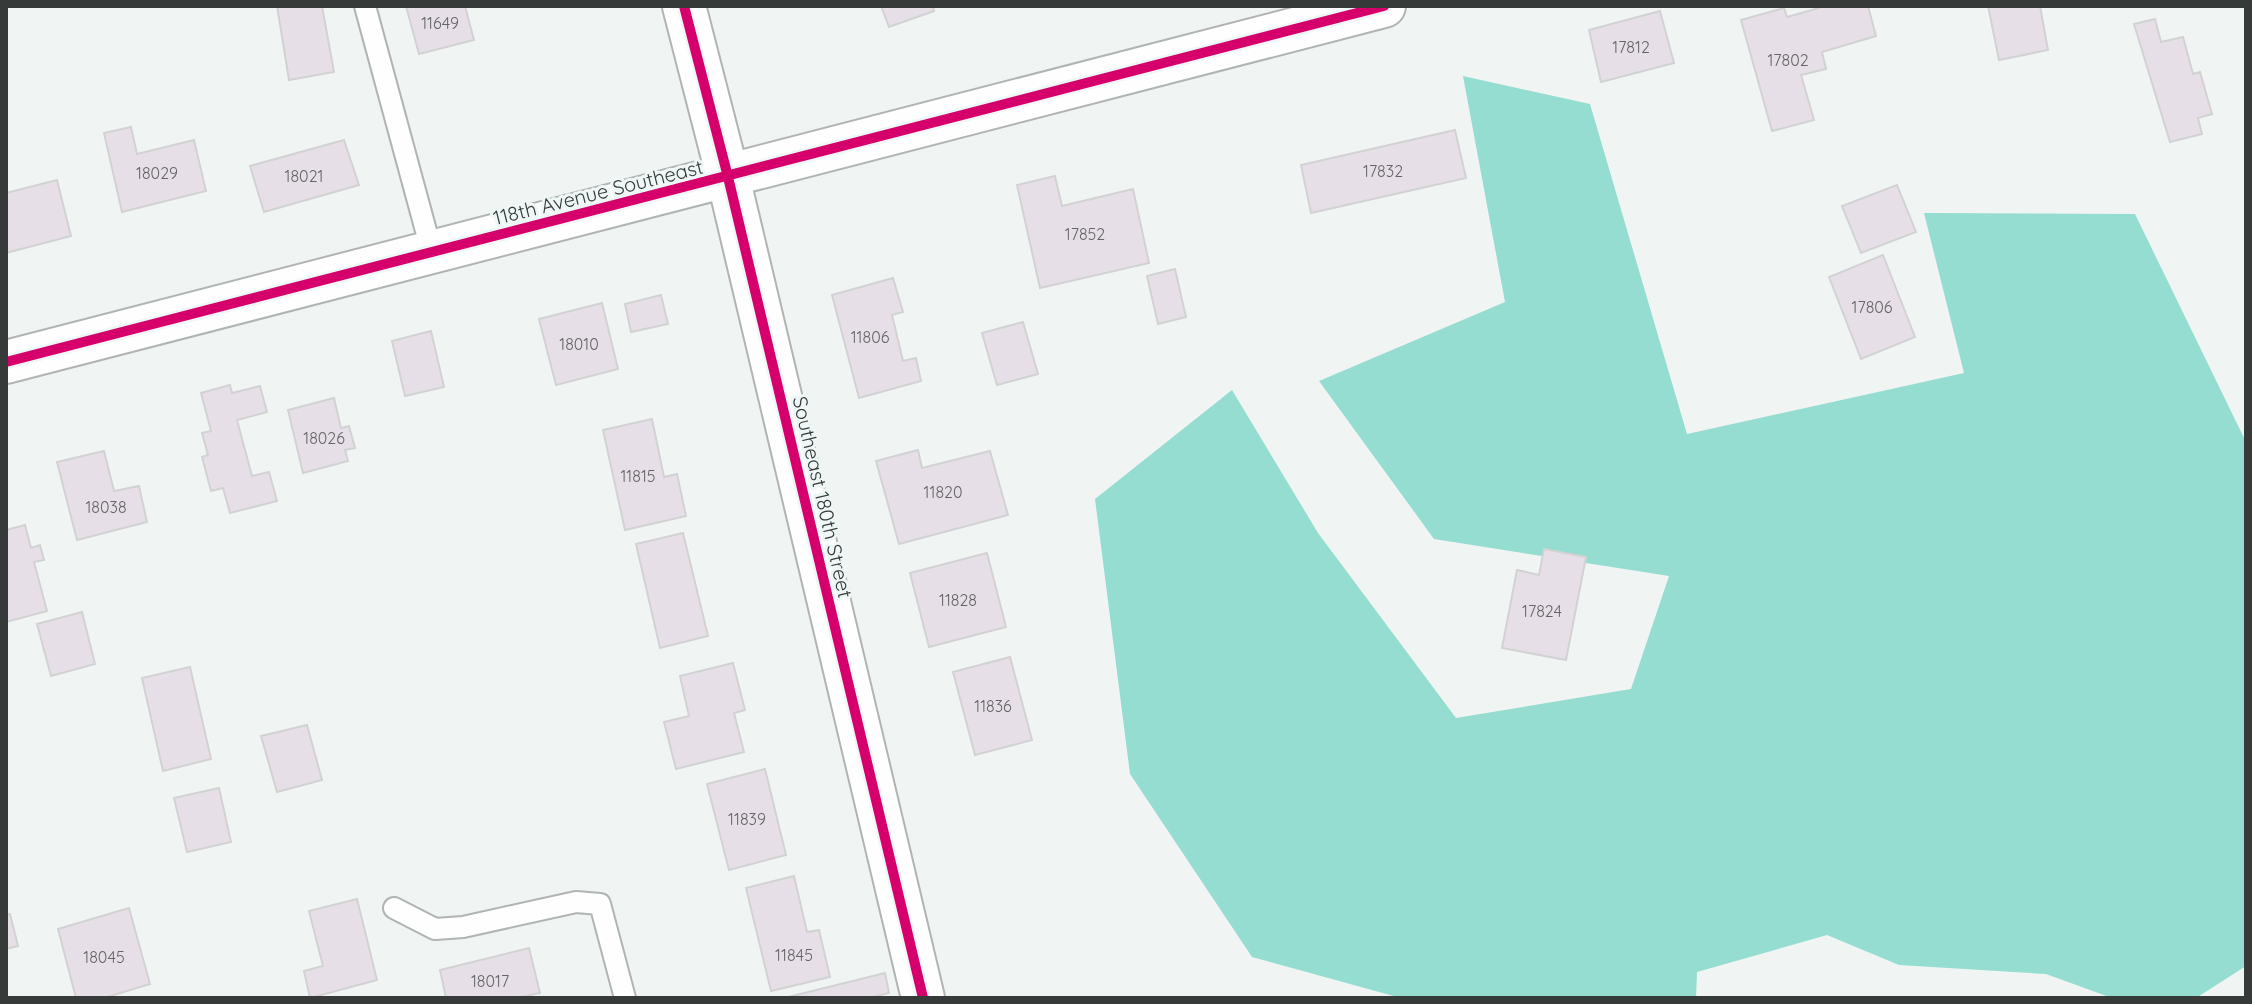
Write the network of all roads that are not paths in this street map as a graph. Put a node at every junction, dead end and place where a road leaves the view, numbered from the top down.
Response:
1 (365, 6) edge
2 (684, 6) edge
3 (1384, 6) edge
4 (728, 177) junction
5 (432, 253) junction
6 (6, 362) edge
7 (394, 908) dead end
8 (625, 998) edge
9 (923, 998) edge

1 - 5 lane
2 - 4 street, Southeast 180th Street
3 - 4 street, 118th Avenue Southeast
4 - 5 street, 118th Avenue Southeast
4 - 9 street, Southeast 180th Street
5 - 6 street, 118th Avenue Southeast
7 - 8 lane

